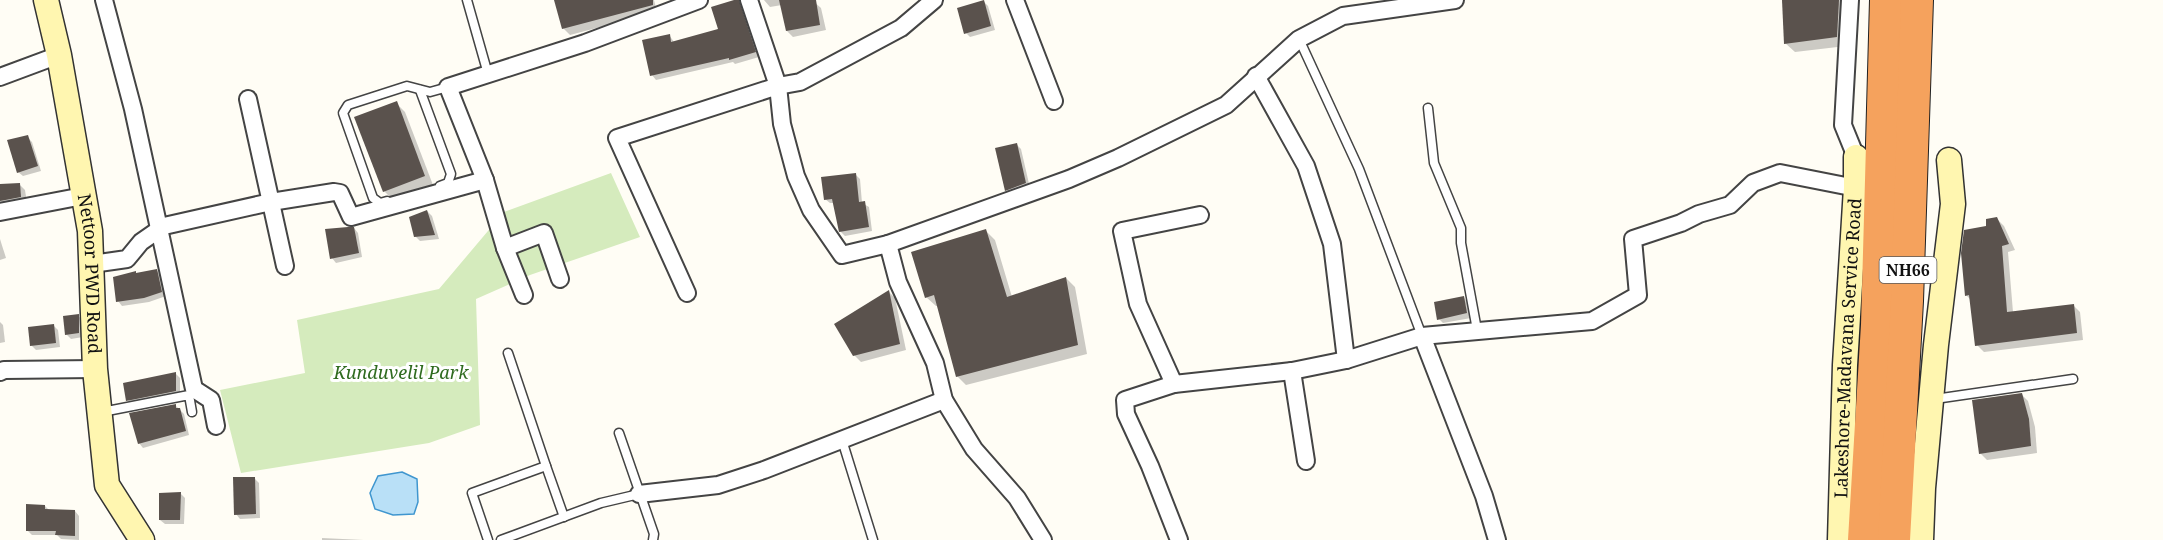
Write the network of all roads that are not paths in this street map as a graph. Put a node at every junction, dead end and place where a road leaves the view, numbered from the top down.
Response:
1 (46, 0) edge
2 (106, 0) edge
3 (467, 0) edge
4 (699, 0) edge
5 (749, 0) edge
6 (934, 0) edge
7 (1015, 0) edge
8 (1455, 0) edge
9 (1850, 0) edge
10 (1886, 0) edge
11 (1917, 0) edge
12 (1299, 39) junction
13 (59, 55) junction
14 (488, 74) junction
15 (1256, 76) junction
16 (0, 77) edge
17 (778, 86) junction
18 (448, 87) junction
19 (420, 90) junction
20 (248, 99) dead end
21 (1054, 101) dead end
22 (1428, 108) dead end
23 (1856, 157) joint
24 (1949, 160) dead end
25 (484, 180) junction
26 (1856, 188) junction
27 (83, 196) junction
28 (271, 202) junction
29 (0, 212) edge
30 (1200, 215) dead end
31 (160, 228) junction
32 (888, 244) junction
33 (505, 248) junction
34 (92, 264) junction
35 (285, 267) dead end
36 (560, 279) dead end
37 (687, 293) dead end
38 (524, 295) dead end
39 (1477, 330) junction
40 (1422, 336) junction
41 (508, 353) dead end
42 (1346, 360) junction
43 (94, 369) junction
44 (1292, 371) junction
45 (0, 372) edge
46 (2073, 380) dead end
47 (1174, 384) junction
48 (1931, 399) junction
49 (944, 400) junction
50 (99, 412) junction
51 (192, 412) dead end
52 (216, 426) dead end
53 (619, 433) dead end
54 (842, 440) junction
55 (1306, 461) dead end
56 (546, 466) junction
57 (639, 494) junction
58 (564, 517) junction
59 (142, 540) edge
60 (488, 540) edge
61 (501, 540) edge
62 (653, 540) edge
63 (873, 540) edge
64 (1043, 540) edge
65 (1179, 540) edge
66 (1497, 540) edge
67 (1840, 540) edge
68 (1864, 540) edge
69 (1894, 540) edge
70 (1921, 540) edge

1 - 13 street, Nettoor PWD Road
2 - 31 street
3 - 14 lane
4 - 14 street
5 - 17 street
6 - 17 street
7 - 21 street
8 - 12 street
9 - 23 street
10 - 68 highway, NH66
11 - 69 highway, NH66
12 - 15 street
12 - 40 lane
13 - 16 street
13 - 27 street, Nettoor PWD Road
14 - 18 street
15 - 32 street
15 - 42 street
17 - 32 street
17 - 37 street
18 - 19 lane
18 - 25 street
19 - 19 lane
20 - 28 street
22 - 39 lane
23 - 26 street, Lakeshore-Madavana Service Road
24 - 48 street
25 - 28 street
25 - 33 street
26 - 39 street
26 - 67 street, Lakeshore-Madavana Service Road
27 - 29 street
27 - 34 street, Nettoor PWD Road
28 - 31 street
28 - 35 street
30 - 47 street
31 - 34 street
31 - 52 street
32 - 49 street
33 - 36 street
33 - 38 street
34 - 43 street, Nettoor PWD Road
39 - 40 street
40 - 42 street
40 - 66 street
41 - 56 lane
42 - 44 street
43 - 45 street
43 - 50 street, Nettoor PWD Road
44 - 47 street
44 - 55 street
46 - 48 lane
47 - 65 street
48 - 70 street
49 - 54 street
49 - 64 street
50 - 51 lane
50 - 59 street, Nettoor PWD Road
53 - 57 lane
54 - 57 street
54 - 63 lane
56 - 58 lane
56 - 60 lane
57 - 58 lane
57 - 62 lane
58 - 61 lane

